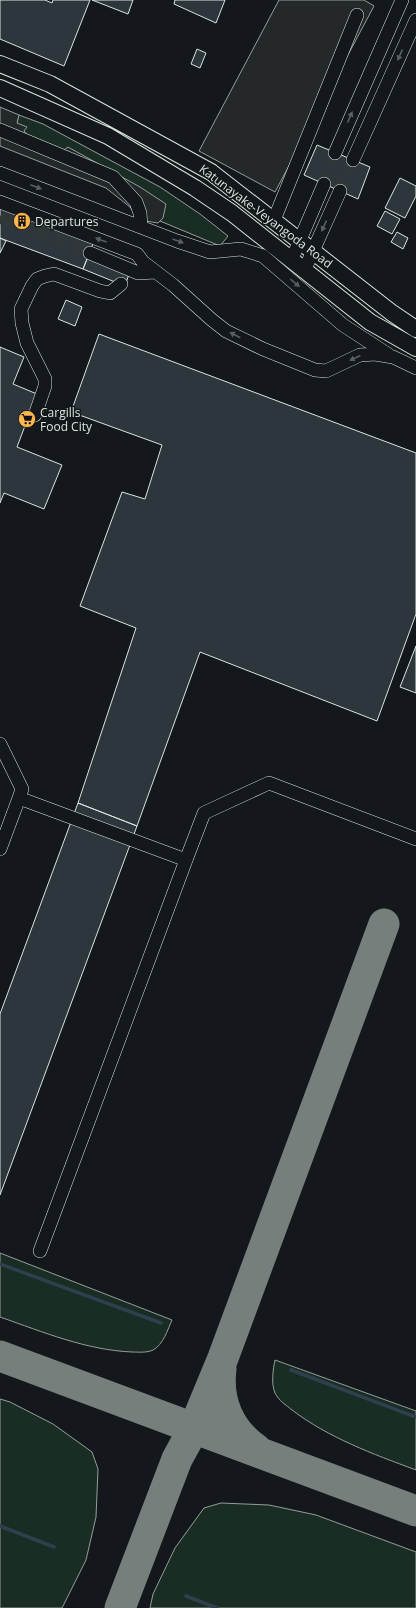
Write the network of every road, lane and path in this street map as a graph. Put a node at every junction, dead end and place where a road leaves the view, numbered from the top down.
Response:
1 (402, 0) edge
2 (357, 15) dead end
3 (416, 20) edge
4 (0, 64) edge
5 (0, 88) edge
6 (0, 130) edge
7 (335, 153) tunnel mouth
8 (353, 160) tunnel mouth
9 (0, 173) edge
10 (324, 184) tunnel mouth
11 (340, 191) tunnel mouth
12 (0, 202) edge
13 (274, 220) junction
14 (141, 227) junction
15 (300, 241) junction
16 (313, 251) junction
17 (90, 253) tunnel mouth
18 (291, 261) junction
19 (304, 271) junction
20 (156, 272) junction
21 (128, 277) junction
22 (416, 329) edge
23 (416, 348) edge
24 (393, 357) junction
25 (416, 368) edge
26 (35, 415) dead end
27 (0, 744) edge
28 (19, 798) junction
29 (416, 839) edge
30 (0, 849) edge
31 (186, 860) junction
32 (40, 1251) dead end

7 -> 1 lane
2 - 13 lane
3 -> 8 lane
4 - 13 main road, Katunayake-Veyangoda Road
5 - 18 main road, Katunayake-Veyangoda Road
6 - 14 lane
9 -> 14 lane
10 - 15 lane
11 -> 16 lane
20 -> 12 lane
13 - 15 main road, Katunayake-Veyangoda Road
14 -> 24 lane
15 - 16 main road, Katunayake-Veyangoda Road
15 - 18 lane
16 - 19 lane
16 - 22 main road, Katunayake-Veyangoda Road
17 - 21 lane
18 - 19 main road, Katunayake-Veyangoda Road
19 - 23 main road, Katunayake-Veyangoda Road
20 - 21 lane
24 -> 20 lane
21 - 26 lane
24 - 25 lane
27 - 28 lane
28 - 30 lane
28 - 31 lane
29 - 31 lane
31 - 32 lane

